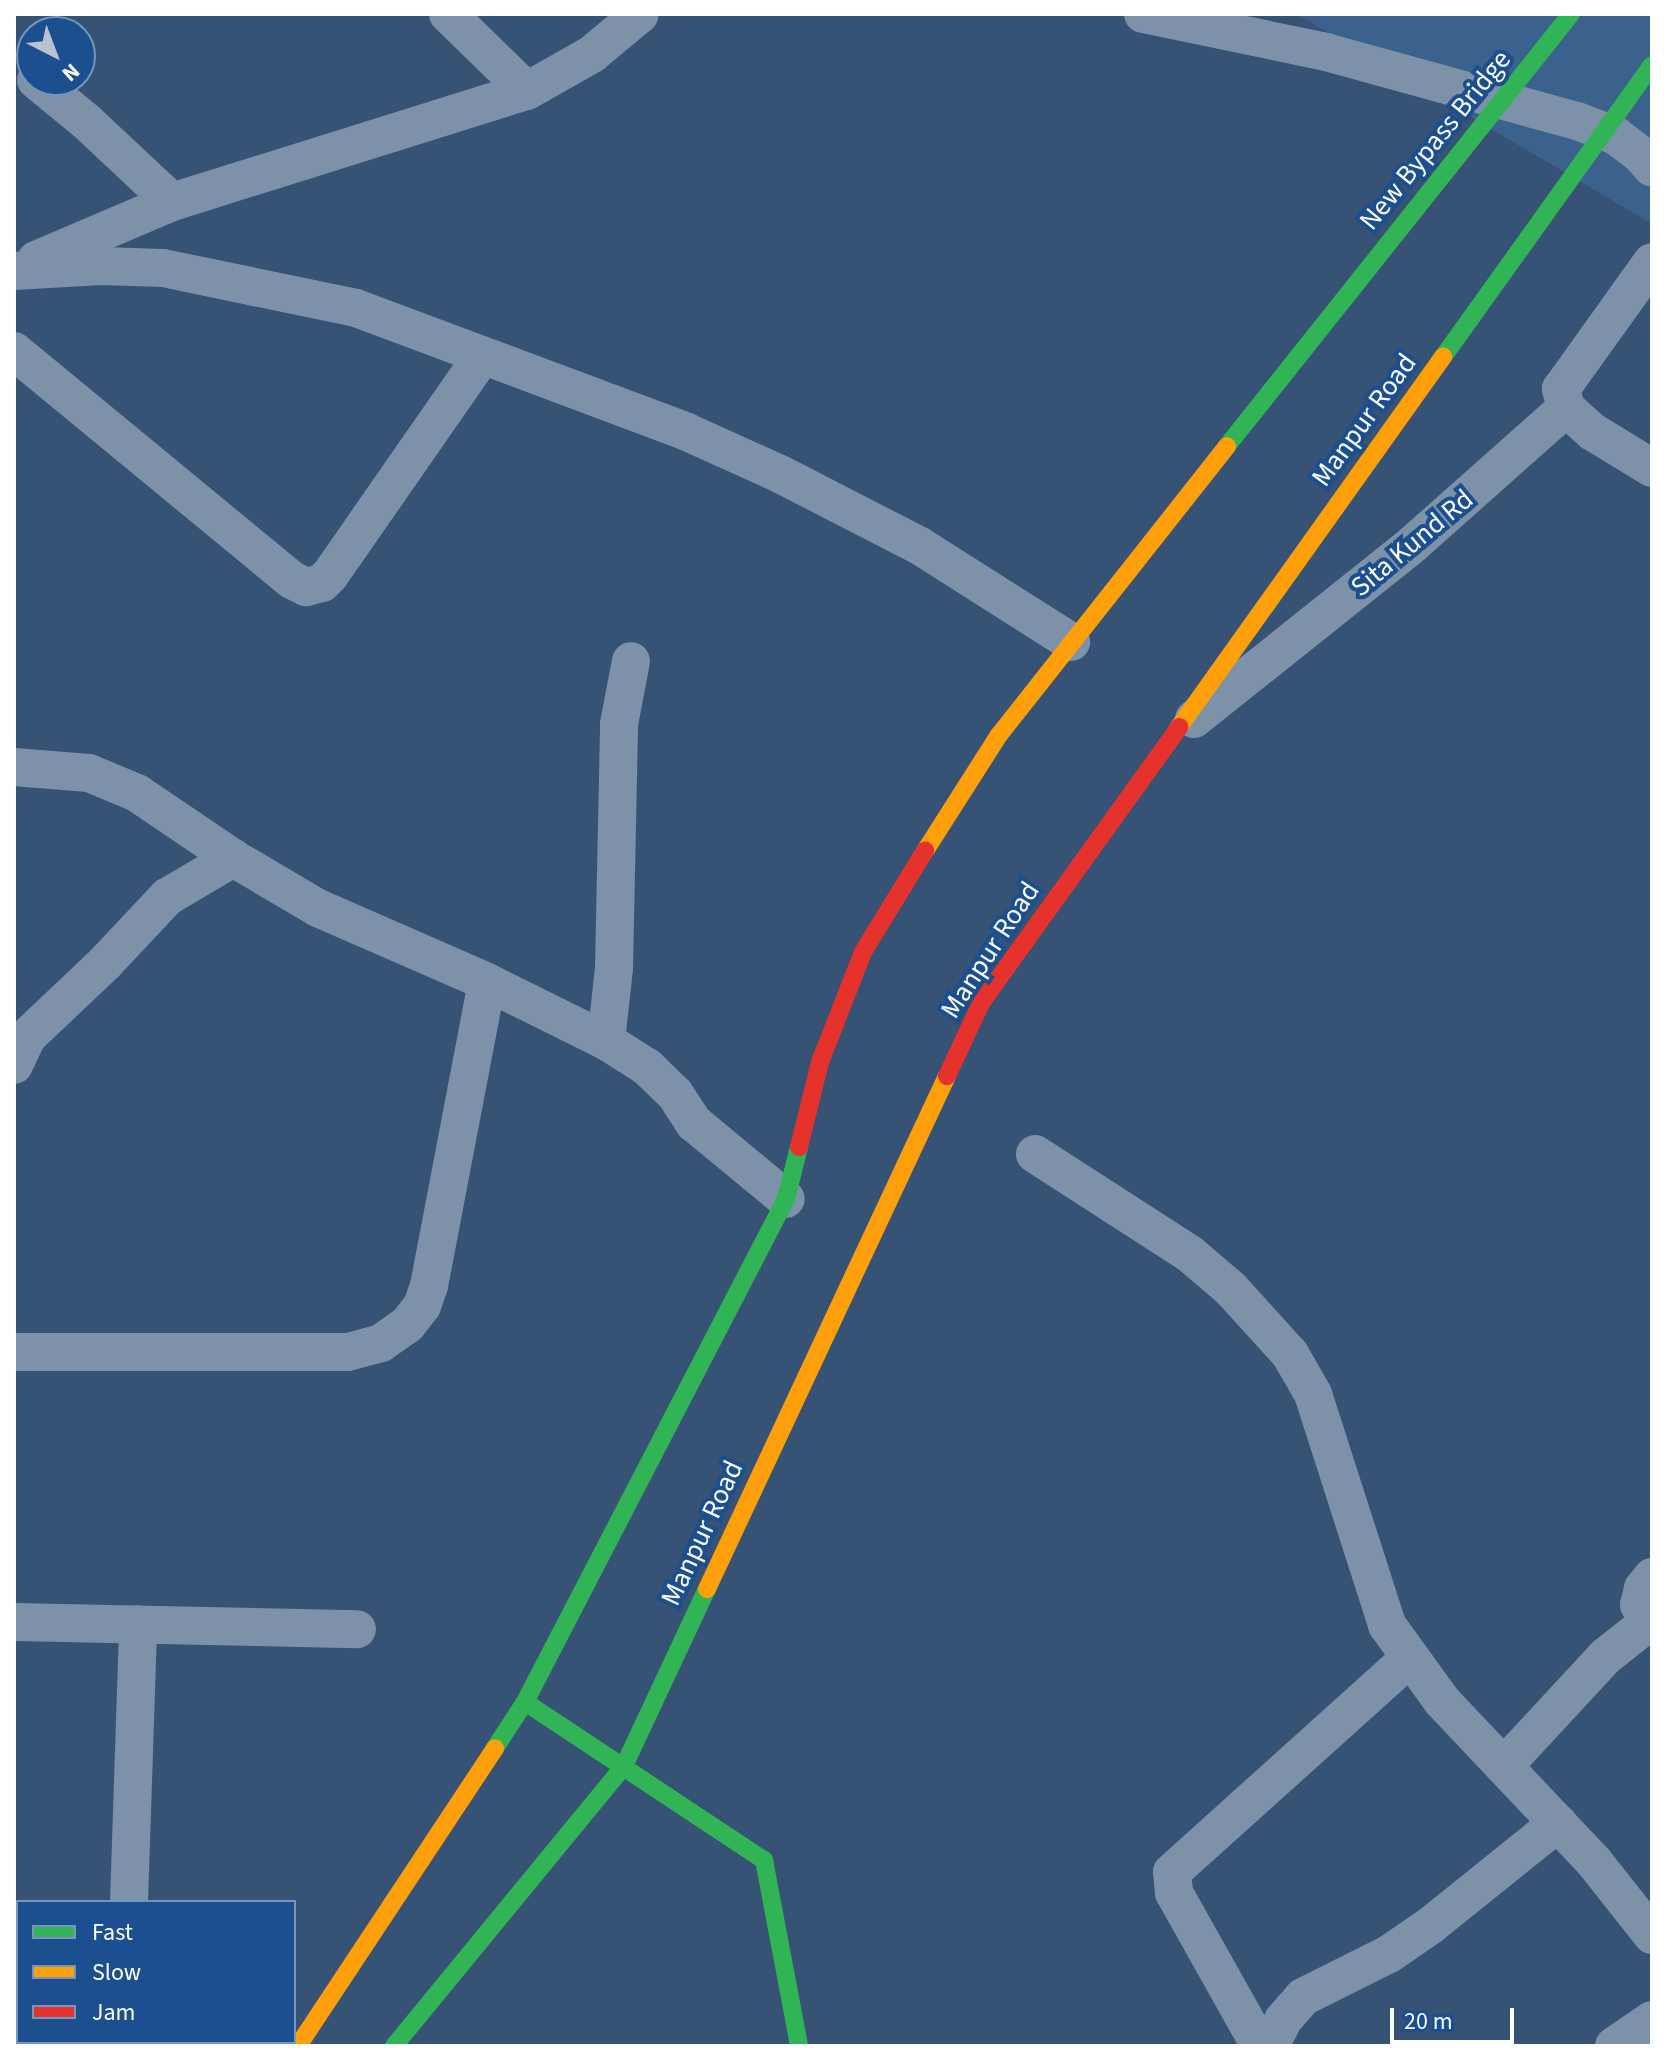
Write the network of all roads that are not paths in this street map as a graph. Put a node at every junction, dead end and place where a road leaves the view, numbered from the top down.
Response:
1 (448, 14) edge
2 (640, 14) edge
3 (1143, 14) edge
4 (1571, 14) edge
5 (1652, 65) edge
6 (527, 91) junction
7 (56, 96) edge
8 (1652, 168) edge
9 (172, 202) junction
10 (1652, 262) edge
11 (14, 270) edge
12 (14, 351) edge
13 (482, 356) junction
14 (1566, 408) junction
15 (1652, 468) edge
16 (1071, 642) junction
17 (631, 661) dead end
18 (1171, 738) junction
19 (14, 767) edge
20 (233, 858) junction
21 (487, 982) junction
22 (606, 1041) junction
23 (14, 1065) edge
24 (1035, 1154) dead end
25 (786, 1199) junction
26 (14, 1352) edge
27 (1652, 1577) edge
28 (14, 1622) edge
29 (138, 1624) junction
30 (1650, 1624) edge
31 (357, 1629) dead end
32 (1410, 1658) junction
33 (525, 1702) junction
34 (624, 1766) junction
35 (1504, 1766) junction
36 (1558, 1823) junction
37 (129, 1900) edge
38 (1652, 1935) edge
39 (1652, 2020) edge
40 (298, 2046) edge
41 (394, 2046) edge
42 (799, 2046) edge
43 (1260, 2046) edge
44 (1270, 2046) edge
45 (1614, 2046) edge

1 - 6 street
2 - 6 street
3 - 8 street
4 - 16 main road, New Bypass Bridge
5 - 18 main road, Manpur Road
6 - 9 street
7 - 9 street
9 - 11 street
10 - 14 street
11 - 13 street
12 - 13 street
13 - 16 street
14 - 15 street
14 - 18 street, Sita Kund Rd
16 - 25 main road
17 - 22 street
18 - 34 main road, Manpur Road
19 - 20 street
20 - 21 street
20 - 23 street
21 - 22 street
21 - 26 street
22 - 25 street
24 - 32 street
25 - 33 main road
27 - 30 street
28 - 29 street
29 - 31 street
29 - 37 street
30 - 35 street
32 - 35 street
32 - 43 street
33 - 34 main road
33 - 40 main road
34 - 41 main road, Manpur Road
34 - 42 main road
35 - 36 street
36 - 38 street
36 - 44 street
39 - 45 street

